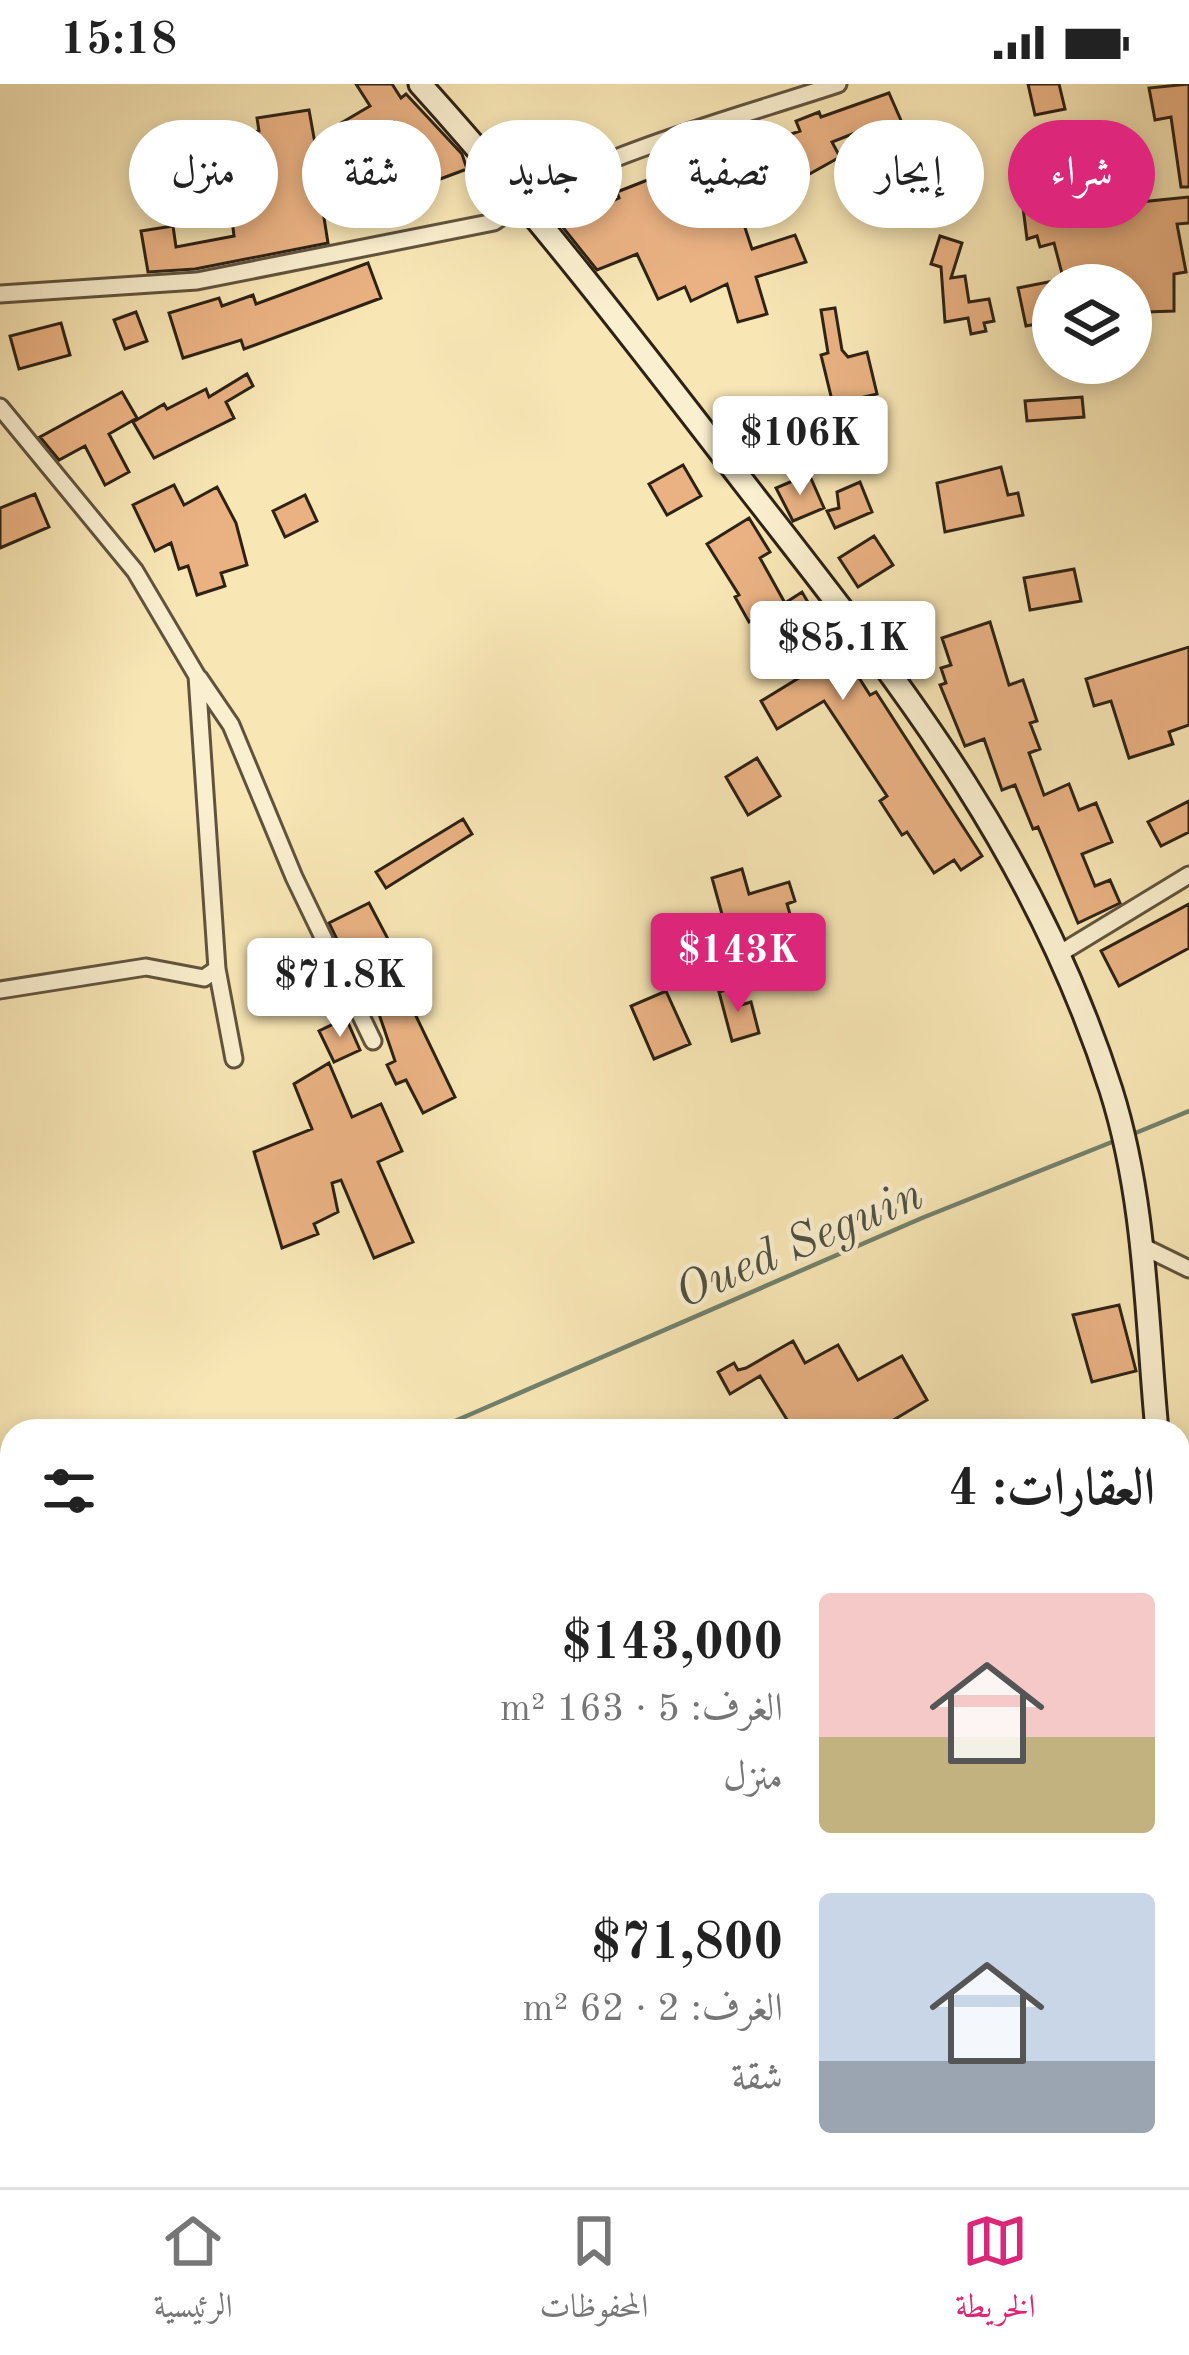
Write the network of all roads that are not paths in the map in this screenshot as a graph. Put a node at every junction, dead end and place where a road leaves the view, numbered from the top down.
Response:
1 (420, 84) edge
2 (838, 84) edge
3 (465, 134) edge
4 (622, 159) edge
5 (465, 228) edge
6 (547, 228) edge
7 (0, 294) edge
8 (0, 407) edge
9 (197, 676) junction
10 (1189, 875) edge
11 (1059, 953) junction
12 (217, 969) junction
13 (0, 991) edge
14 (373, 1041) dead end
15 (234, 1059) dead end
16 (1144, 1247) junction
17 (1189, 1269) edge
18 (1156, 1419) edge

1 - 3 main road
2 - 4 street
5 - 7 street
6 - 11 main road
8 - 9 street
9 - 12 street
9 - 14 street
10 - 11 street
11 - 16 main road
12 - 13 street
12 - 15 street
16 - 17 street
16 - 18 main road

